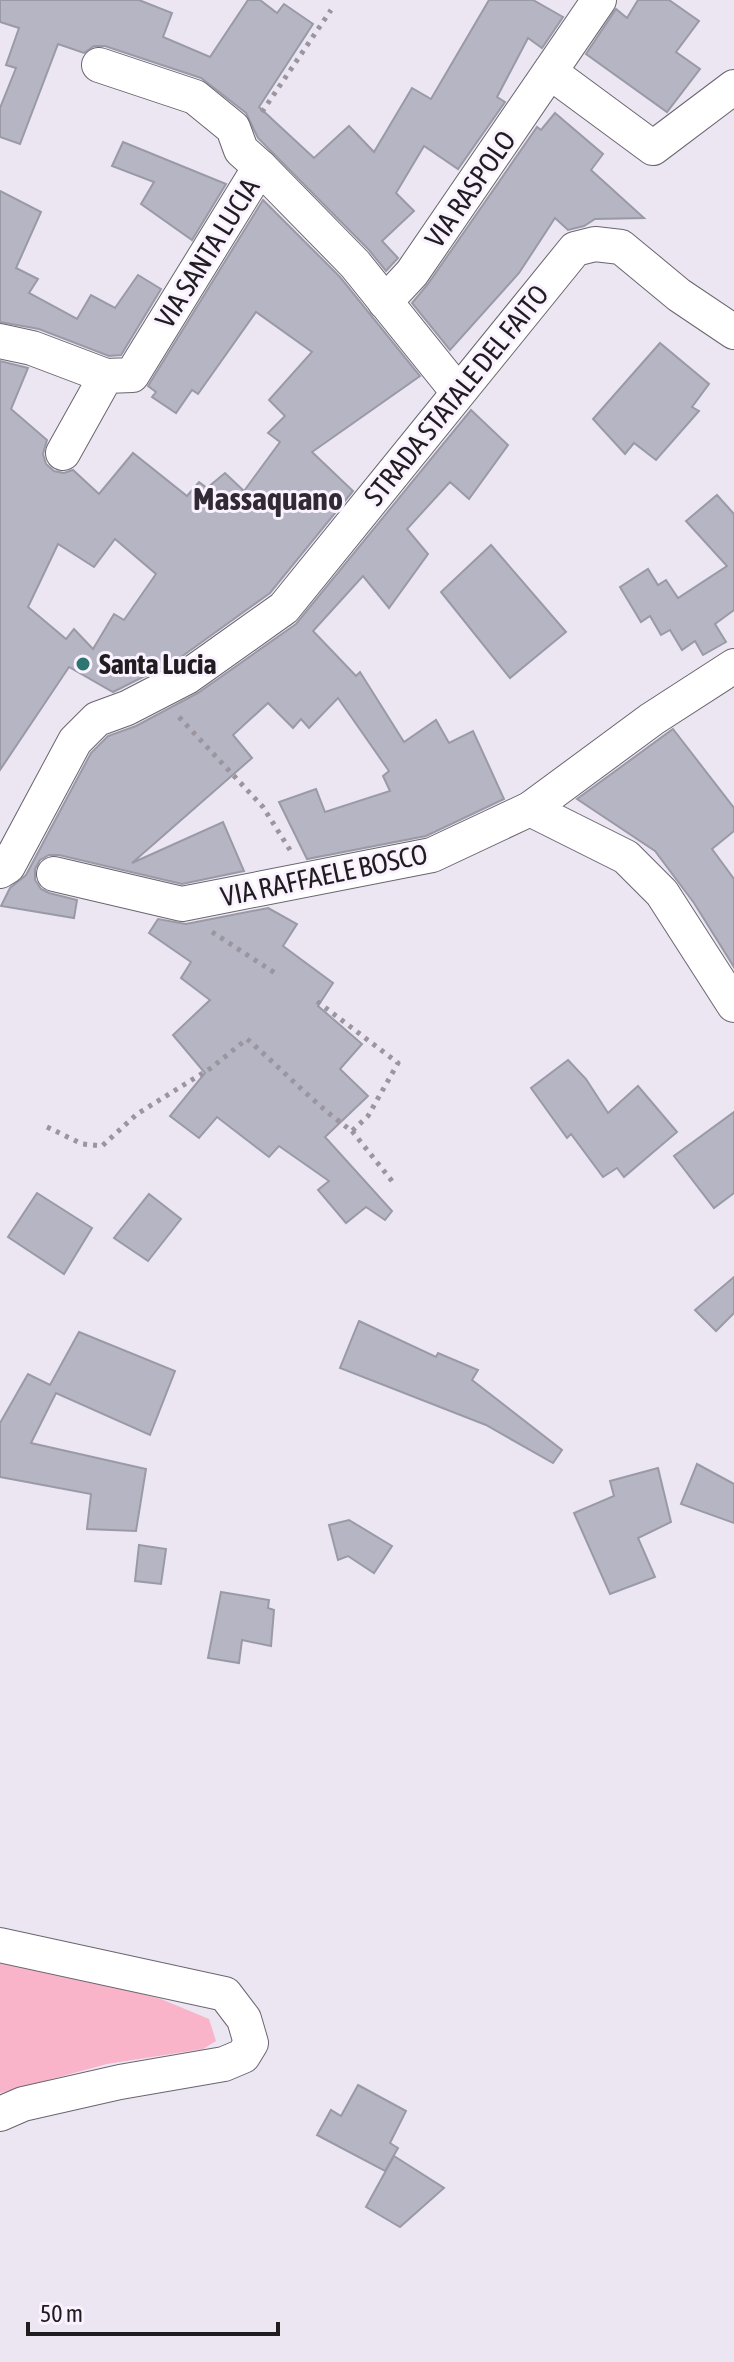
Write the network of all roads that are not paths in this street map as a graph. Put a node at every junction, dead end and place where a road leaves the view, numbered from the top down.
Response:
1 (599, 0) edge
2 (99, 65) dead end
3 (550, 72) junction
4 (734, 87) edge
5 (260, 167) junction
6 (385, 302) junction
7 (734, 332) edge
8 (0, 341) edge
9 (106, 376) junction
10 (458, 392) junction
11 (63, 453) dead end
12 (734, 666) edge
13 (530, 809) junction
14 (4, 868) edge
15 (54, 874) dead end
16 (734, 1005) edge
17 (0, 1945) edge
18 (0, 2114) edge

1 - 3 street, VIA RASPOLO
2 - 5 street
3 - 4 street
3 - 6 street, VIA RASPOLO
5 - 6 street, VIA SANTA LUCIA
5 - 9 street, VIA SANTA LUCIA
6 - 10 street, VIA SANTA LUCIA
7 - 10 street, STRADA STATALE DEL FAITO
8 - 9 street
9 - 11 street
10 - 14 street, STRADA STATALE DEL FAITO
12 - 13 street, VIA RAFFAELE BOSCO
13 - 15 street, VIA RAFFAELE BOSCO
13 - 16 street
17 - 18 street

